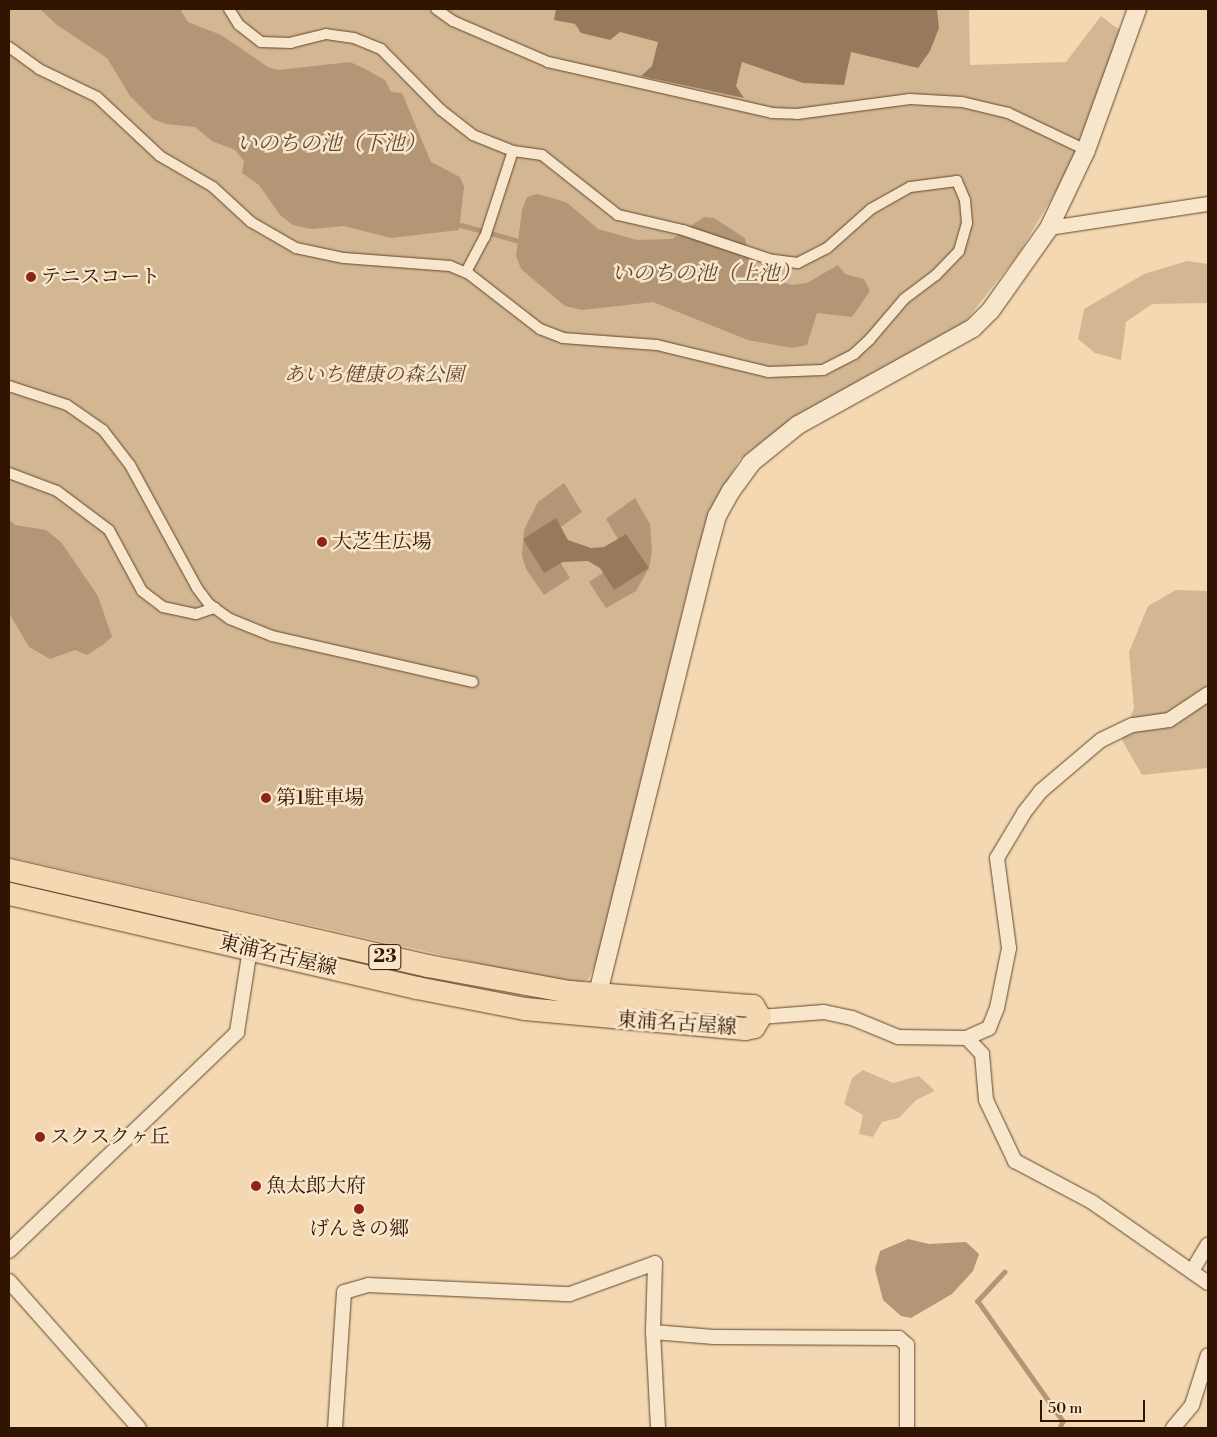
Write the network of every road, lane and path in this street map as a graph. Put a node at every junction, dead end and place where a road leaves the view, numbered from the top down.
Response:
1 (228, 9) edge
2 (436, 9) edge
3 (1137, 9) edge
4 (9, 47) edge
5 (1086, 150) junction
6 (514, 152) junction
7 (1208, 204) edge
8 (1049, 228) junction
9 (466, 272) junction
10 (9, 386) edge
11 (9, 473) edge
12 (215, 608) junction
13 (473, 682) dead end
14 (1208, 694) edge
15 (9, 870) edge
16 (9, 894) edge
17 (250, 949) junction
18 (598, 994) junction
19 (760, 1017) junction
20 (592, 1018) junction
21 (967, 1038) junction
22 (1208, 1244) edge
23 (9, 1251) edge
24 (1192, 1271) junction
25 (9, 1281) edge
26 (1208, 1283) edge
27 (653, 1332) junction
28 (1208, 1355) edge
29 (1205, 1376) edge
30 (138, 1428) edge
31 (335, 1428) edge
32 (658, 1428) edge
33 (907, 1428) edge
34 (1173, 1428) edge

1 - 6 street
2 - 5 street
3 - 5 street
4 - 9 street
5 - 8 street
6 - 9 street
6 - 9 street
7 - 8 street
8 - 18 street
10 - 12 street
11 - 12 street
12 - 13 street
14 - 21 street
15 - 18 main road, 東浦名古屋線 / 23
16 - 17 main road, 東浦名古屋線 / 23
17 - 20 main road, 東浦名古屋線 / 23
17 - 23 street
18 - 19 main road, 東浦名古屋線 / 23
18 - 20 street
19 - 20 main road, 東浦名古屋線 / 23
19 - 21 street
21 - 24 street
22 - 24 street
24 - 26 street
25 - 30 street
27 - 31 street
27 - 32 street
27 - 33 street
28 - 29 street
29 - 34 street

